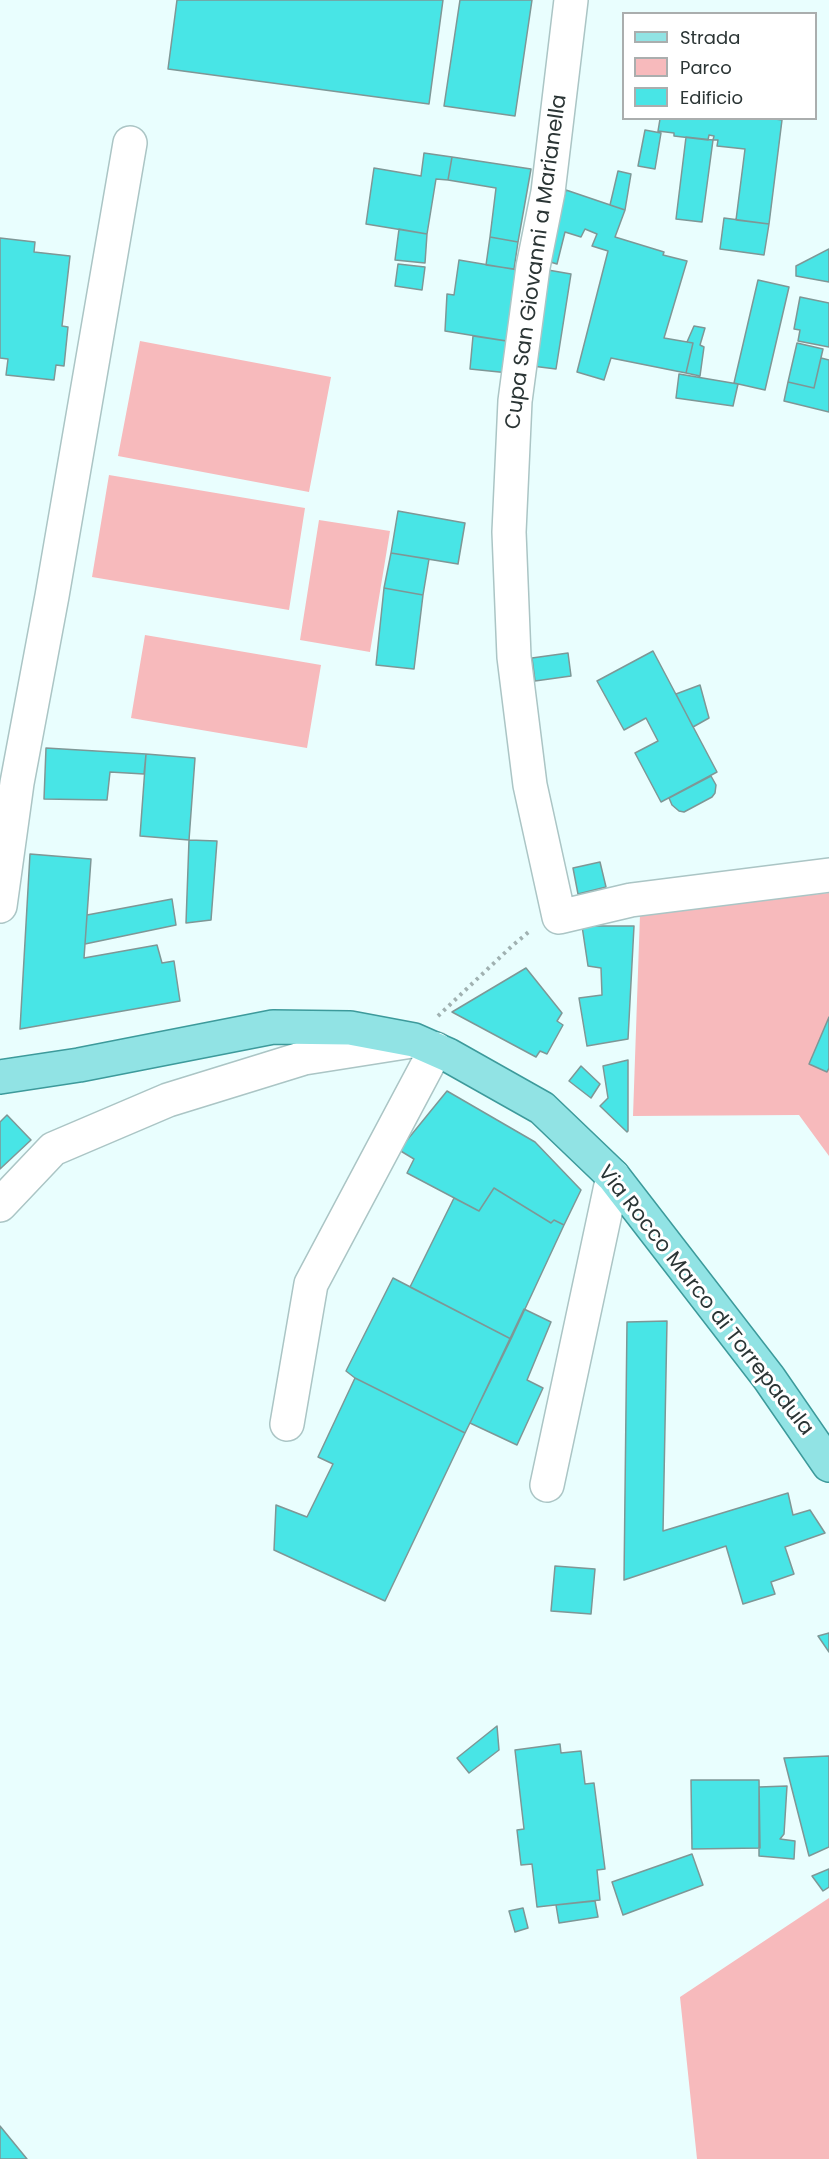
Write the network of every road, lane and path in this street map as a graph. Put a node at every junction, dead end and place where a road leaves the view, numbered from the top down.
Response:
1 (571, 0) edge
2 (130, 143) dead end
3 (829, 875) edge
4 (0, 906) edge
5 (559, 917) junction
6 (425, 1045) junction
7 (0, 1077) edge
8 (613, 1176) junction
9 (0, 1205) edge
10 (287, 1424) dead end
11 (829, 1465) edge
12 (547, 1485) dead end

1 - 5 street, Cupa San Giovanni a Marianella
2 - 4 street
3 - 5 street
5 - 6 path
6 - 7 main road, Via Rocco Marco di Torrepadula
6 - 8 main road, Via Rocco Marco di Torrepadula
6 - 9 street
6 - 10 street
8 - 11 main road, Via Rocco Marco di Torrepadula
8 - 12 street

